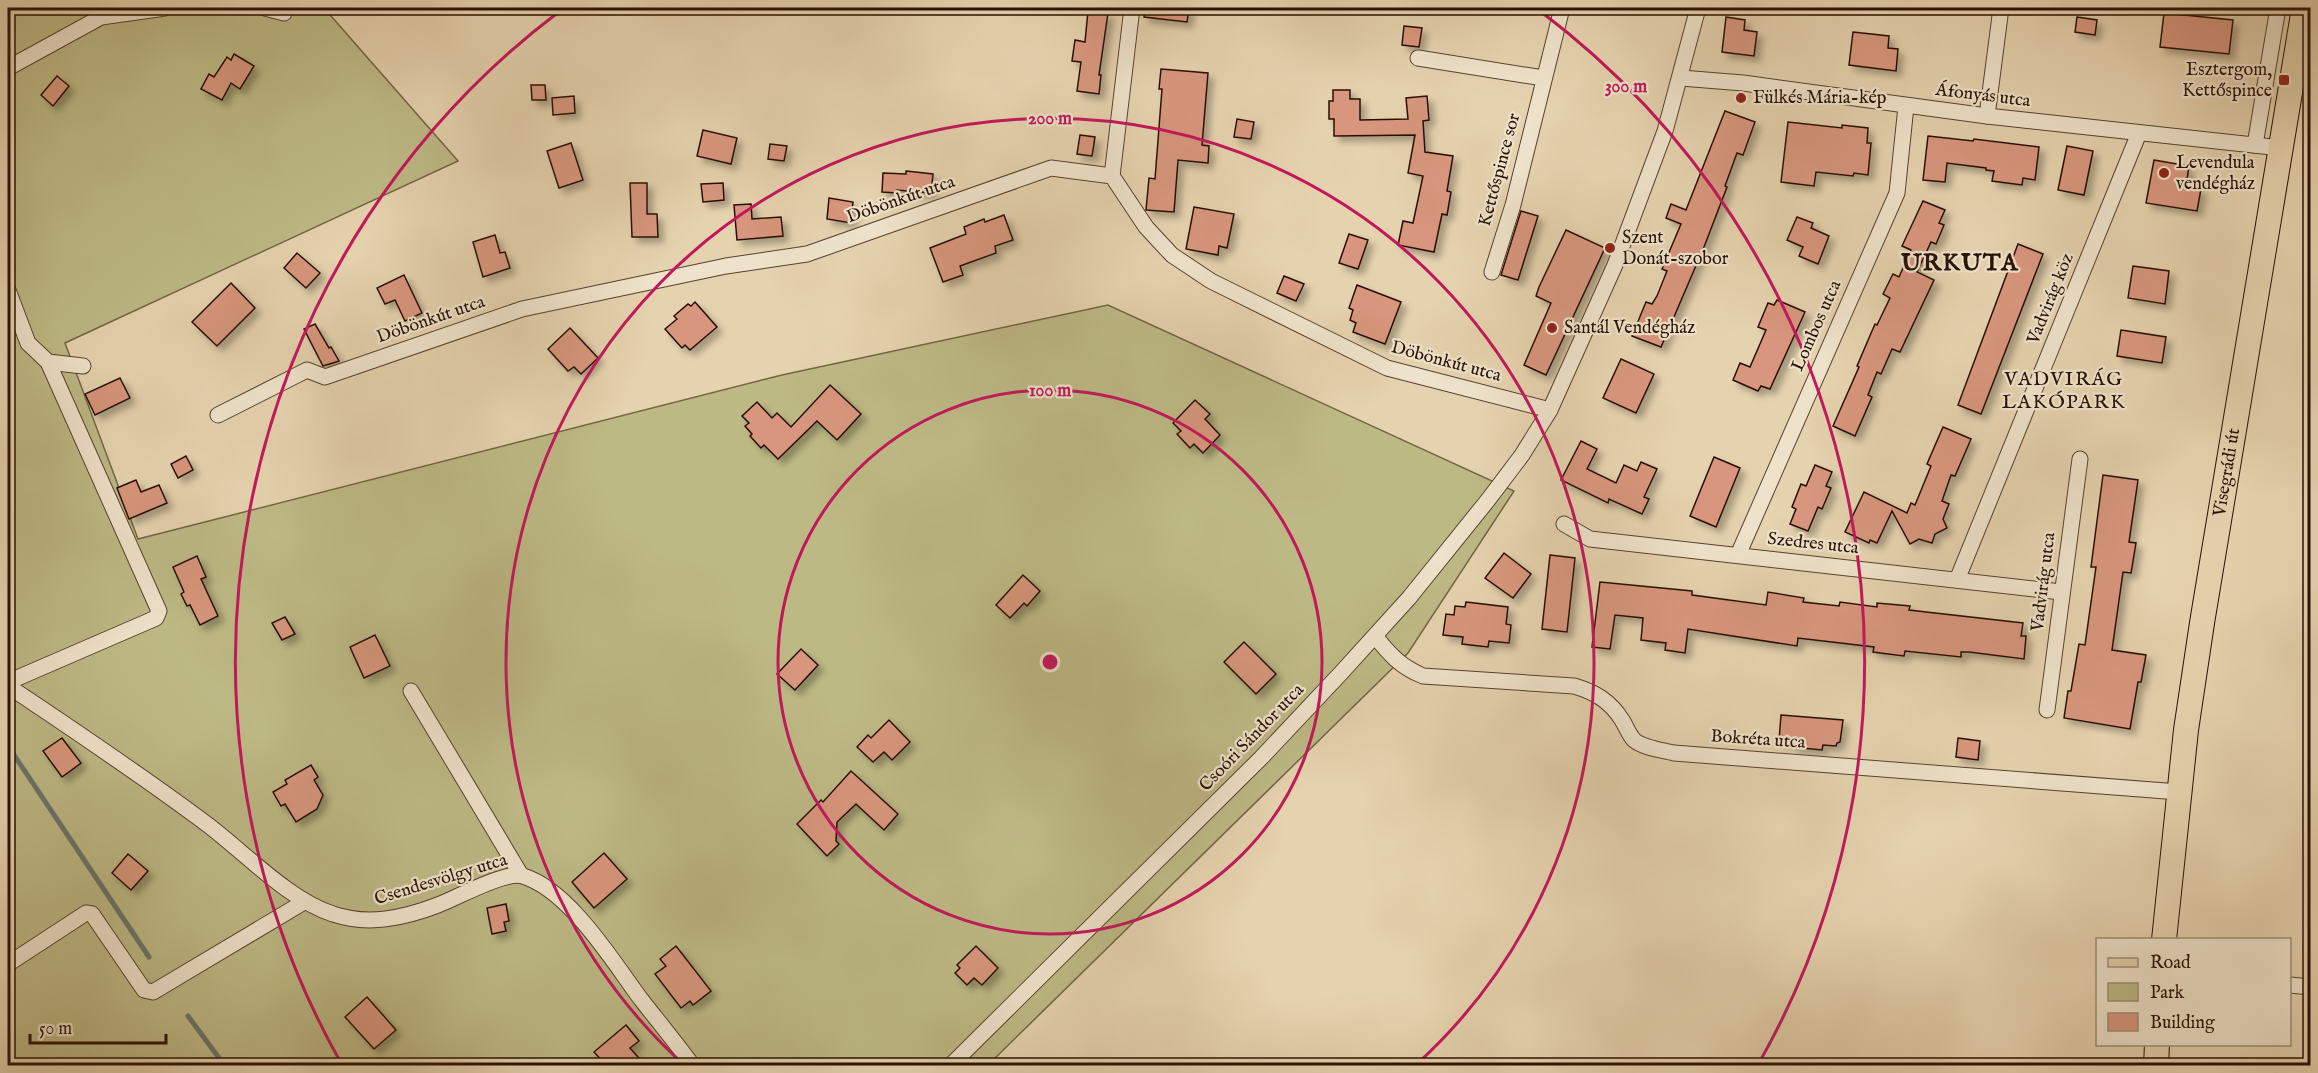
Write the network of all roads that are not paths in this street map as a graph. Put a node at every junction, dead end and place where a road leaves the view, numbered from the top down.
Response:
1 (165, 8) edge
2 (265, 8) edge
3 (1132, 8) edge
4 (1562, 8) edge
5 (1698, 8) edge
6 (2001, 8) edge
7 (2278, 8) edge
8 (2304, 8) edge
9 (284, 13) dead end
10 (1418, 58) dead end
11 (8, 68) edge
12 (1543, 78) junction
13 (1681, 78) junction
14 (1906, 106) junction
15 (1987, 116) junction
16 (2139, 133) junction
17 (2255, 145) junction
18 (2281, 148) junction
19 (1112, 176) junction
20 (1492, 272) dead end
21 (8, 290) edge
22 (48, 362) junction
23 (83, 366) dead end
24 (1550, 410) junction
25 (218, 415) dead end
26 (2080, 459) dead end
27 (1564, 524) dead end
28 (1738, 555) junction
29 (1957, 580) junction
30 (2061, 592) junction
31 (1375, 636) junction
32 (8, 684) edge
33 (411, 691) dead end
34 (2047, 710) dead end
35 (2179, 792) junction
36 (520, 875) junction
37 (304, 902) junction
38 (2164, 938) edge
39 (8, 964) edge
40 (2291, 984) edge
41 (2310, 987) edge
42 (2157, 1046) edge
43 (693, 1065) edge
44 (951, 1065) edge
45 (2156, 1065) edge

1 - 11 street
2 - 9 street
3 - 19 street
4 - 12 street, Kettőspince sor
5 - 13 street, Csoóri Sándor utca
6 - 15 street
7 - 17 street
8 - 18 main road, Visegrádi út
10 - 12 street
12 - 20 street, Kettőspince sor
13 - 14 street, Áfonyás utca
13 - 24 street, Csoóri Sándor utca
14 - 15 street, Áfonyás utca
14 - 28 street, Lombos utca
15 - 16 street, Áfonyás utca
16 - 17 street, Áfonyás utca
16 - 29 street, Vadvirág köz
17 - 18 street, Áfonyás utca
18 - 35 main road, Visegrádi út
19 - 24 street, Döbönkút utca
19 - 25 street, Döbönkút utca
21 - 22 street
22 - 23 street
22 - 32 street
24 - 31 street, Csoóri Sándor utca
26 - 30 street, Vadvirág utca
27 - 28 street, Szedres utca
28 - 29 street, Szedres utca
29 - 30 street, Szedres utca
30 - 34 street, Vadvirág utca
31 - 35 street, Bokréta utca
31 - 44 street, Csoóri Sándor utca
32 - 37 street, Csendesvölgy utca
33 - 36 street
35 - 38 main road, Visegrádi út
36 - 37 street, Csendesvölgy utca
36 - 43 street, Csendesvölgy utca
37 - 39 street
40 - 41 street
42 - 45 main road

